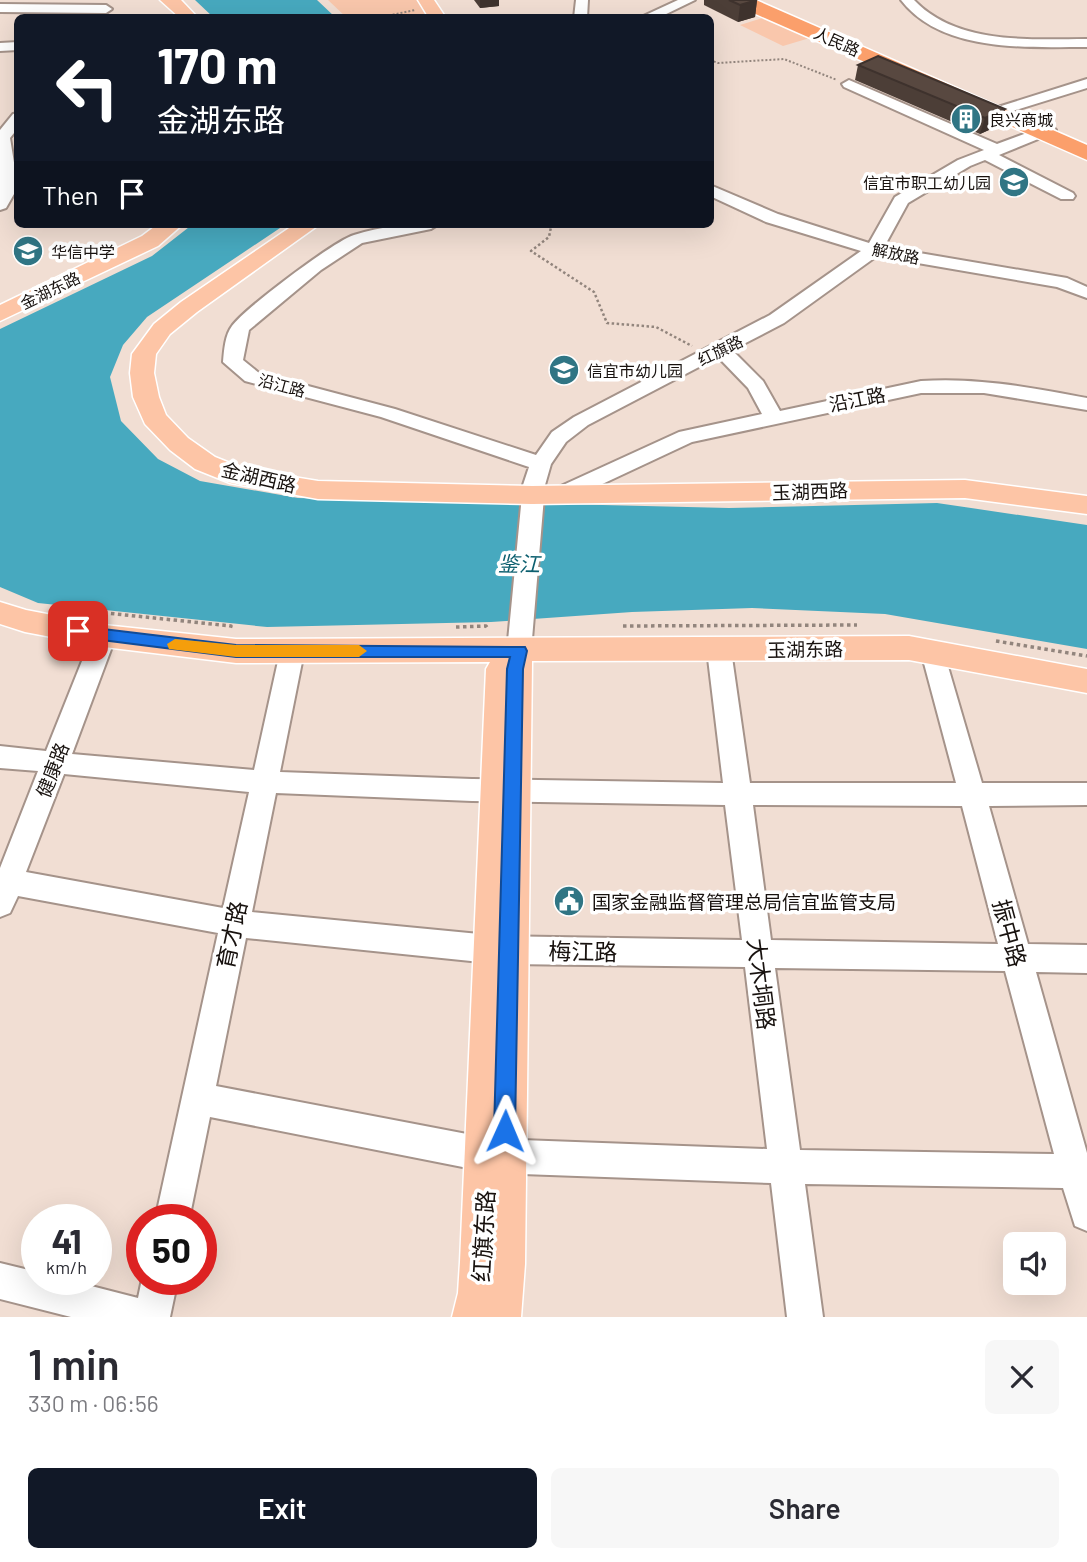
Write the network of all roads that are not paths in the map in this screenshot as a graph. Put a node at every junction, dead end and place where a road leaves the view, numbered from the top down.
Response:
1 (168, 0) edge
2 (669, 0) edge
3 (689, 0) edge
4 (740, 0) edge
5 (752, 0) edge
6 (907, 0) edge
7 (0, 8) edge
8 (108, 9) edge
9 (186, 14) edge
10 (644, 14) edge
11 (652, 14) edge
12 (1087, 43) edge
13 (1087, 83) edge
14 (849, 84) road end
15 (1003, 110) junction
16 (14, 122) edge
17 (1044, 131) junction
18 (1087, 147) edge
19 (991, 152) junction
20 (1087, 153) edge
21 (714, 192) edge
22 (1067, 196) dead end
23 (0, 205) edge
24 (167, 228) edge
25 (303, 228) edge
26 (411, 228) edge
27 (874, 250) junction
28 (1087, 293) edge
29 (0, 314) edge
30 (715, 353) junction
31 (1087, 404) edge
32 (774, 417) junction
33 (541, 464) junction
34 (545, 496) junction
35 (1087, 505) edge
36 (0, 613) edge
37 (102, 624) junction
38 (719, 650) junction
39 (519, 651) junction
40 (292, 652) junction
41 (933, 652) junction
42 (1087, 681) edge
43 (0, 757) edge
44 (55, 762) junction
45 (264, 782) junction
46 (505, 791) junction
47 (1087, 794) edge
48 (738, 795) junction
49 (972, 795) junction
50 (3, 889) edge
51 (233, 923) junction
52 (501, 949) junction
53 (758, 953) junction
54 (1017, 958) junction
55 (1087, 959) edge
56 (197, 1098) junction
57 (495, 1156) junction
58 (786, 1167) junction
59 (1075, 1171) junction
60 (175, 1204) edge
61 (1087, 1214) edge
62 (0, 1281) edge
63 (157, 1295) edge
64 (142, 1317) edge
65 (152, 1317) edge
66 (475, 1317) edge
67 (498, 1317) edge
68 (805, 1317) edge

1 - 9 main road
2 - 10 street
3 - 11 street
4 - 17 highway, 人民路
5 - 15 highway, 人民路
6 - 12 street
7 - 8 street
13 - 15 street
14 - 19 street
15 - 17 highway, 人民路
16 - 23 street
17 - 18 highway, 人民路
17 - 19 street, 红旗路
17 - 20 highway, 人民路
19 - 22 street
19 - 27 street, 红旗路
21 - 27 street, 解放路
24 - 29 main road, 金湖东路
25 - 34 main road, 金湖西路
26 - 33 street, 沿江路
27 - 28 street, 解放路
27 - 30 street, 红旗路
30 - 32 street
30 - 33 street, 红旗路
31 - 32 street, 沿江路
32 - 34 street, 沿江路
33 - 34 street, 红旗路
34 - 35 main road, 玉湖西路
34 - 39 street, 红旗路
36 - 37 main road
37 - 40 main road
37 - 44 street, 健康路
38 - 39 main road, 玉湖东路
38 - 41 main road, 玉湖东路
38 - 48 street, 大木垌路
39 - 40 main road
39 - 46 main road, 红旗东路
40 - 45 street, 育才路
41 - 42 main road, 玉湖东路
41 - 49 street, 振中路
43 - 44 street
44 - 45 street
44 - 50 street, 健康路
45 - 46 street
45 - 51 street, 育才路
46 - 48 street
46 - 52 main road, 红旗东路
47 - 49 street
48 - 49 street
48 - 53 street, 大木垌路
49 - 54 street, 振中路
50 - 51 street, 梅江路
51 - 52 street, 梅江路
51 - 56 street, 育才路
52 - 53 street, 梅江路
52 - 57 main road, 红旗东路
53 - 54 street, 梅江路
53 - 58 street, 大木垌路
54 - 55 street, 梅江路
54 - 59 street, 振中路
56 - 57 street
56 - 60 street, 育才路
57 - 58 street
57 - 66 main road, 红旗东路
57 - 67 main road, 红旗东路
58 - 59 street
58 - 68 street, 大木垌路
59 - 61 street, 振中路
62 - 64 street
63 - 65 street

